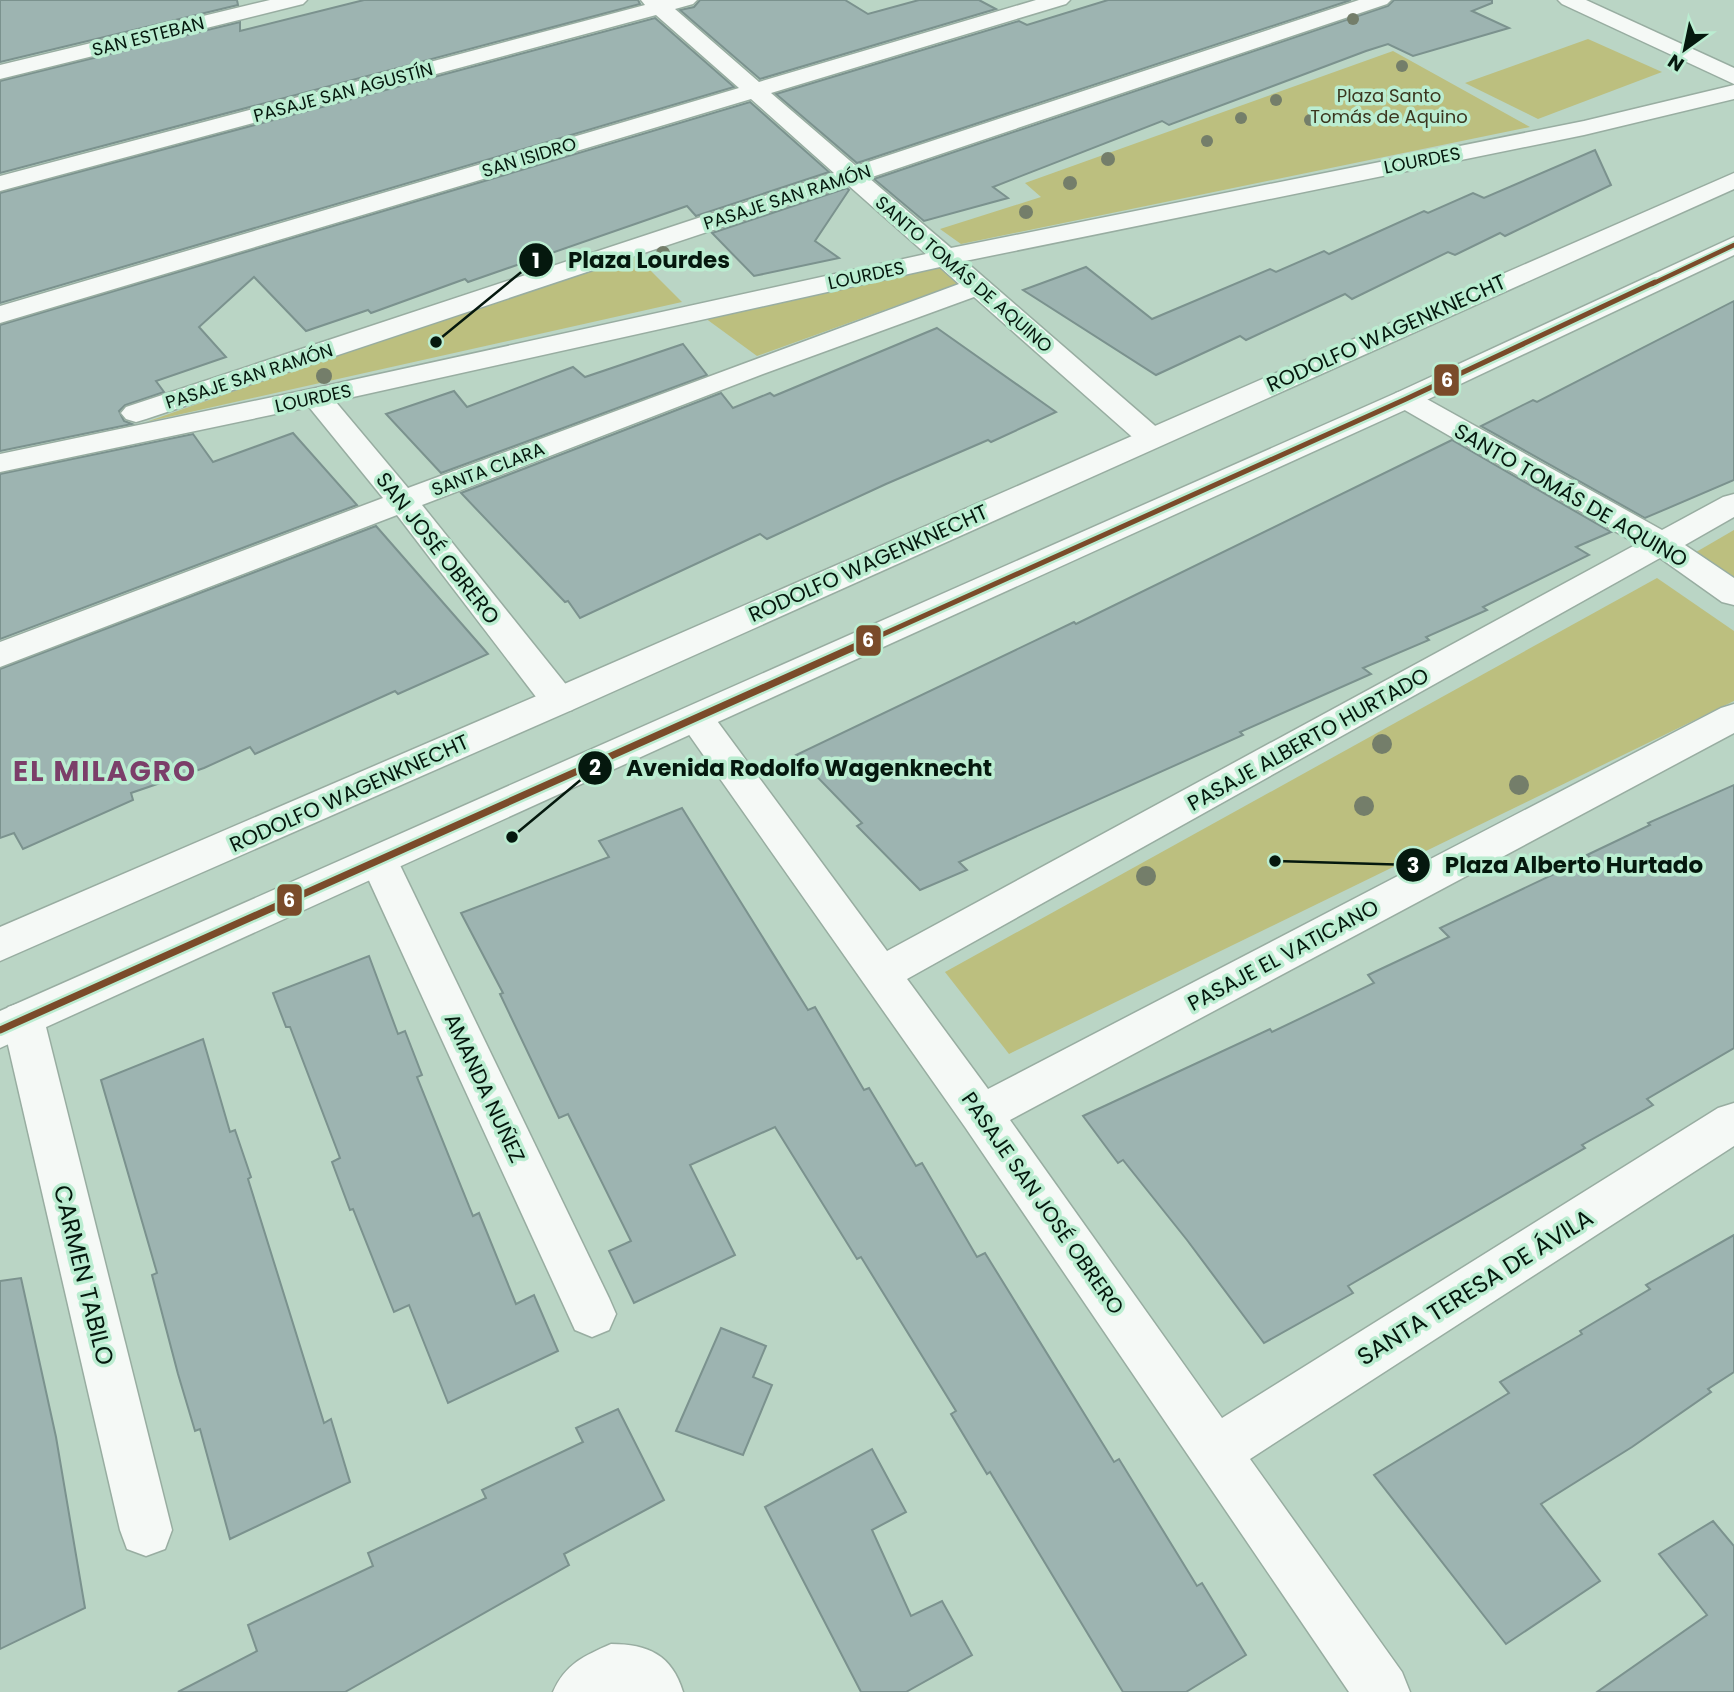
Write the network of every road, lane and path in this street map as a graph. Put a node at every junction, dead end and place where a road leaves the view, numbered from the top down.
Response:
1 (296, 0) edge
2 (686, 0) edge
3 (1059, 0) edge
4 (1380, 0) edge
5 (1569, 0) edge
6 (656, 4) edge
7 (0, 72) edge
8 (1734, 77) edge
9 (755, 90) junction
10 (1734, 92) edge
11 (852, 176) junction
12 (1734, 180) edge
13 (0, 184) edge
14 (1734, 245) edge
15 (946, 258) junction
16 (978, 286) junction
17 (0, 315) edge
18 (316, 397) junction
19 (1406, 399) junction
20 (1150, 437) junction
21 (81, 446) junction
22 (0, 463) edge
23 (403, 502) junction
24 (1734, 505) edge
25 (1662, 544) junction
26 (1734, 594) edge
27 (0, 655) edge
28 (559, 701) junction
29 (1734, 717) edge
30 (696, 719) junction
31 (379, 861) junction
32 (0, 944) edge
33 (881, 974) junction
34 (11, 1024) edge
35 (981, 1114) junction
36 (1734, 1122) edge
37 (592, 1314) dead end
38 (1215, 1452) junction
39 (146, 1531) dead end
40 (582, 1692) edge
41 (655, 1692) edge
42 (1382, 1692) edge

1 - 7 street, SAN ESTEBAN
2 - 6 street, PASAJE SAN AGUSTÍN
3 - 9 street, SAN ISIDRO
4 - 11 street, PASAJE SAN RAMÓN
5 - 8 street
6 - 9 street, SANTO TOMÁS DE AQUINO
6 - 13 street, PASAJE SAN AGUSTÍN
9 - 11 street, SANTO TOMÁS DE AQUINO
9 - 17 street, SAN ISIDRO
10 - 15 street, LOURDES
11 - 15 street, SANTO TOMÁS DE AQUINO
11 - 21 street, PASAJE SAN RAMÓN
12 - 20 street, RODOLFO WAGENKNECHT
14 - 19 street
15 - 16 street, SANTO TOMÁS DE AQUINO
15 - 18 street, LOURDES
16 - 20 street, SANTO TOMÁS DE AQUINO
16 - 23 street, SANTA CLARA
18 - 21 street, LOURDES
18 - 23 street, SAN JOSÉ OBRERO
19 - 25 street, SANTO TOMÁS DE AQUINO
19 - 30 street
20 - 28 street, RODOLFO WAGENKNECHT
21 - 22 street, LOURDES
23 - 27 street, SANTA CLARA
23 - 28 street, SAN JOSÉ OBRERO
24 - 25 street, PASAJE ALBERTO HURTADO
25 - 26 street, SANTO TOMÁS DE AQUINO
25 - 33 street, PASAJE ALBERTO HURTADO
28 - 32 street, RODOLFO WAGENKNECHT
29 - 35 street, PASAJE EL VATICANO
30 - 31 street
30 - 33 street, PASAJE SAN JOSÉ OBRERO
31 - 34 street
31 - 37 street, AMANDA NUÑEZ
33 - 35 street, PASAJE SAN JOSÉ OBRERO
34 - 39 street, CARMEN TABILO
35 - 38 street, PASAJE SAN JOSÉ OBRERO
36 - 38 street, SANTA TERESA DE ÁVILA
38 - 42 street, PASAJE SAN JOSÉ OBRERO
40 - 41 street

